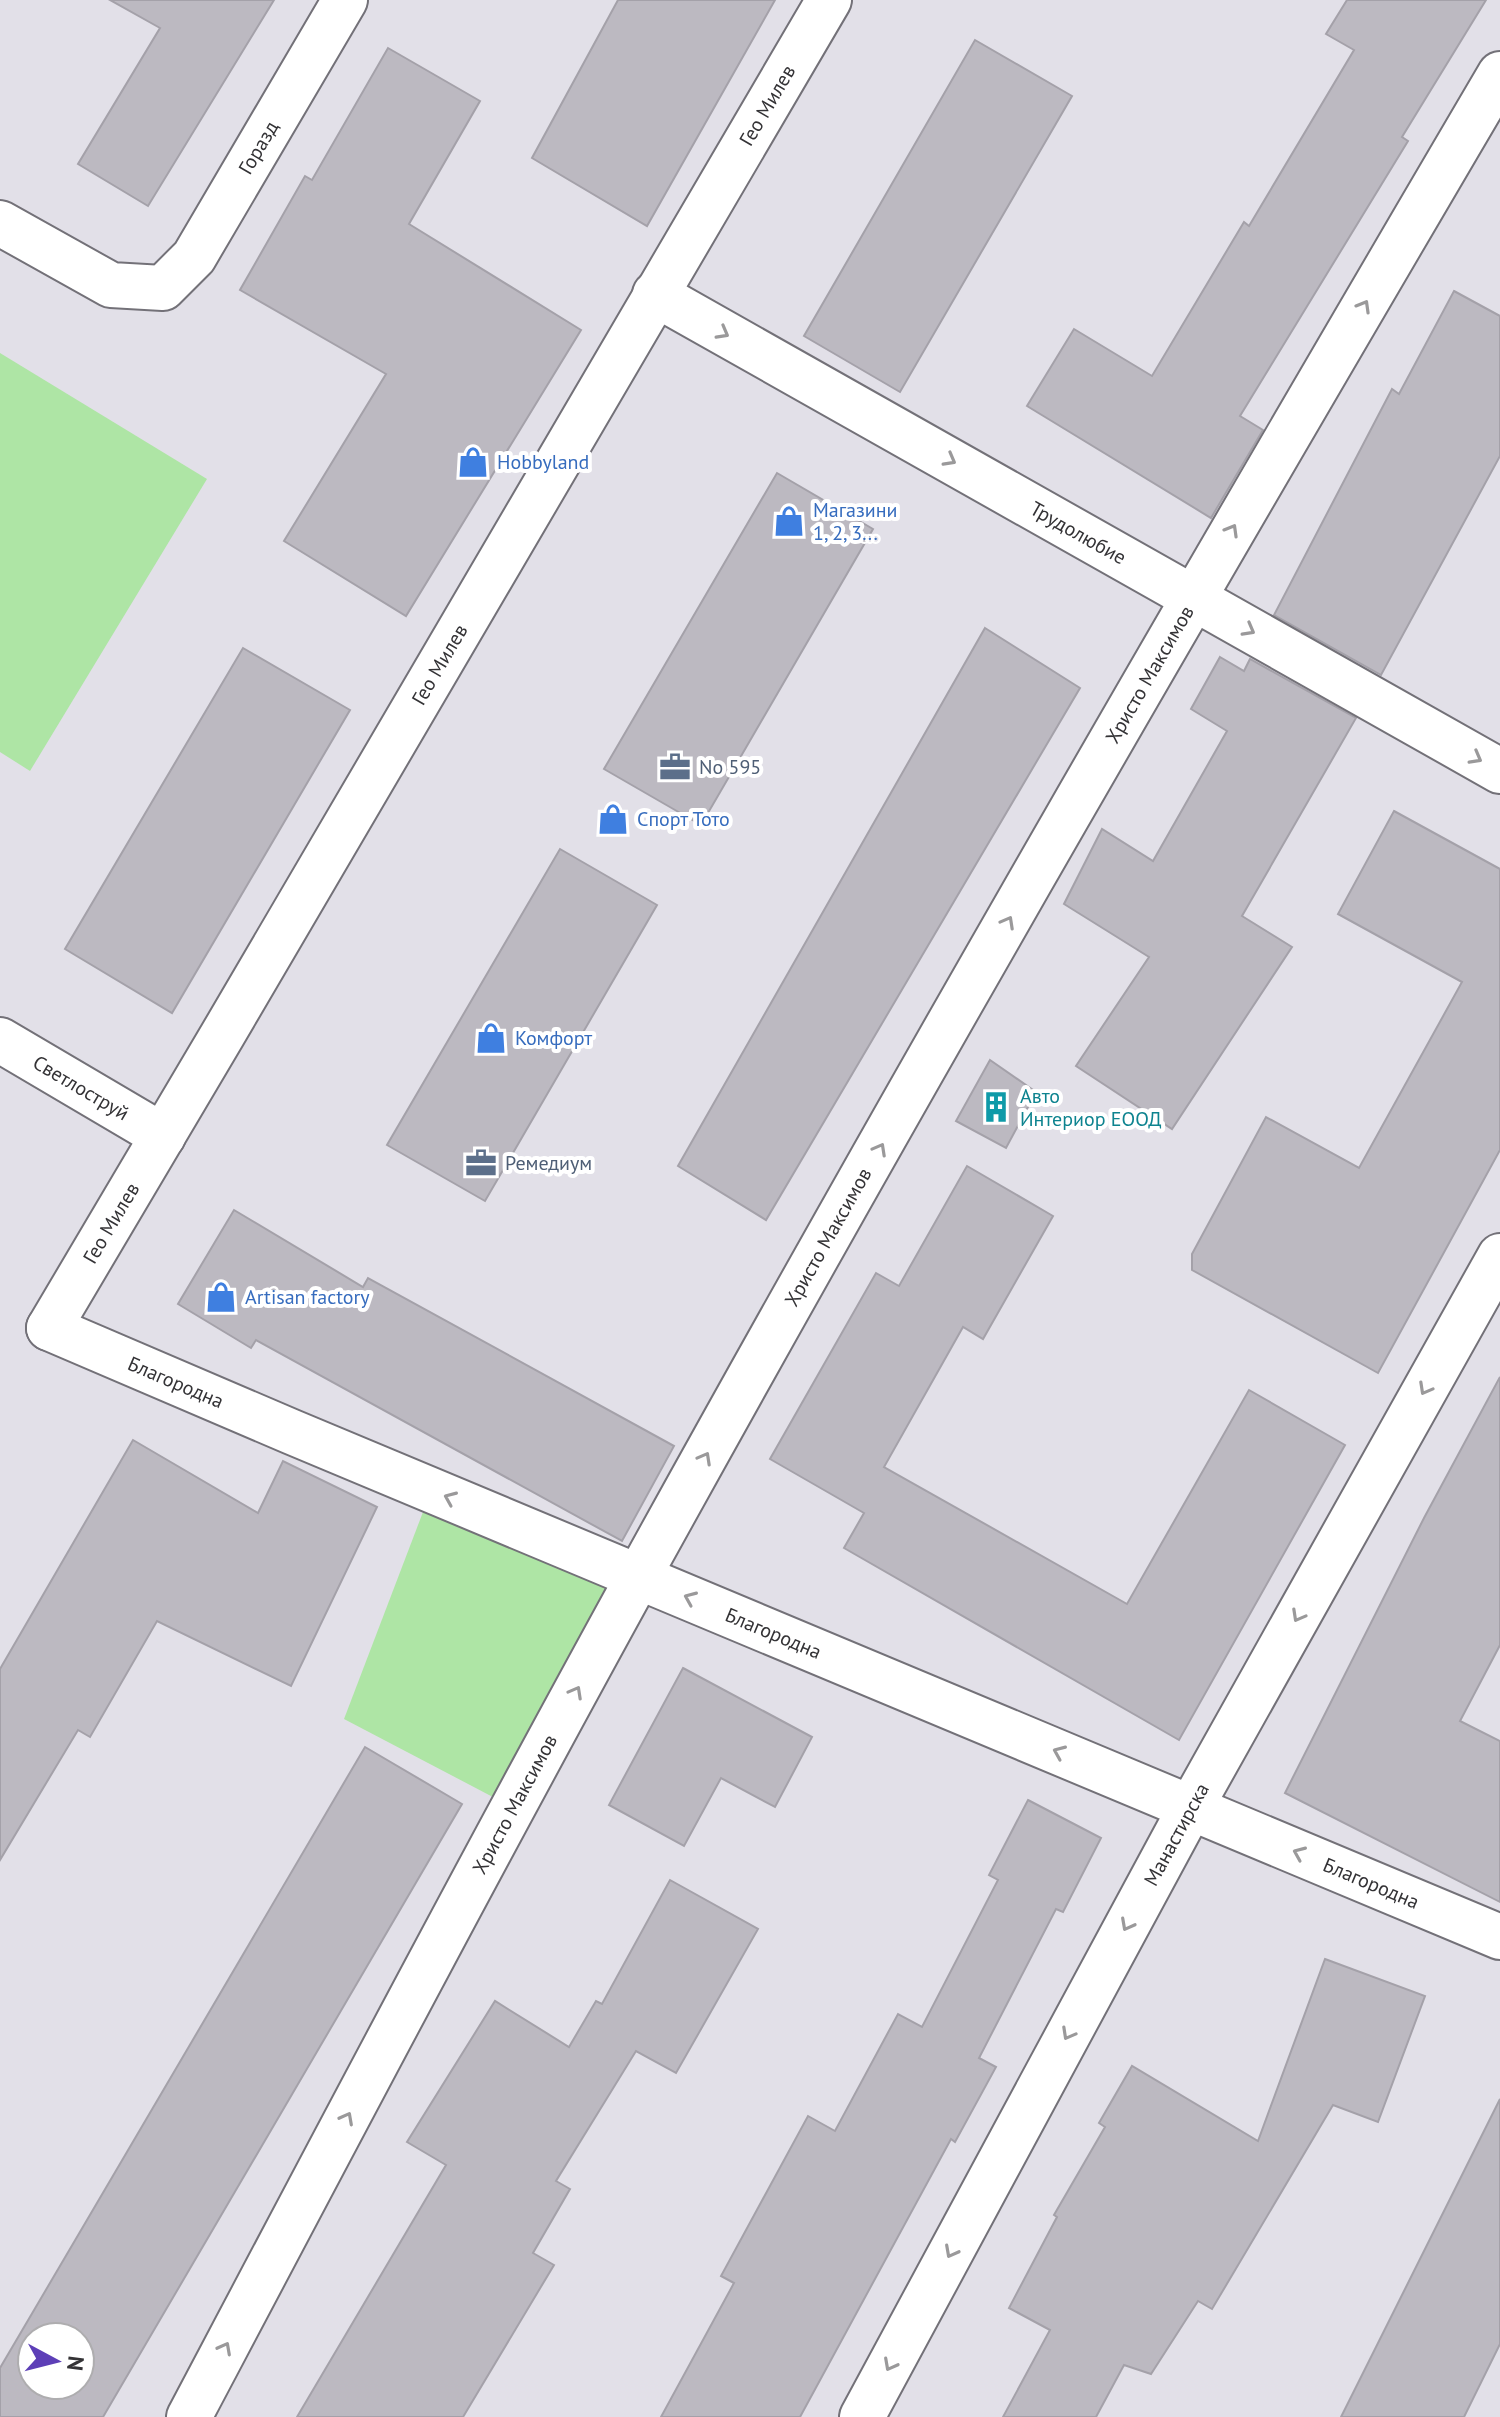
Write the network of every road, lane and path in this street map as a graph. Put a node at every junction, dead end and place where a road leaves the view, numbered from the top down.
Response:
1 (345, 0) edge
2 (829, 0) edge
3 (1500, 74) edge
4 (0, 223) edge
5 (655, 294) junction
6 (1192, 597) junction
7 (1500, 771) edge
8 (0, 1040) edge
9 (163, 1136) junction
10 (1500, 1256) edge
11 (49, 1328) joint
12 (638, 1577) junction
13 (1191, 1807) junction
14 (1500, 1937) edge
15 (189, 2417) edge
16 (862, 2417) edge

1 - 4 street, Горазд
2 - 5 street, Гео Милев
6 -> 3 street, Христо Максимов
5 -> 6 street, Трудолюбие
5 - 9 street, Гео Милев
6 -> 7 street, Трудолюбие
12 -> 6 street, Христо Максимов
8 - 9 street, Светлоструй
9 - 11 street, Гео Милев
10 -> 13 street, Манастирска
12 -> 11 street, Благородна
13 -> 12 street, Благородна
15 -> 12 street, Христо Максимов
14 -> 13 street, Благородна
13 -> 16 street, Манастирска

